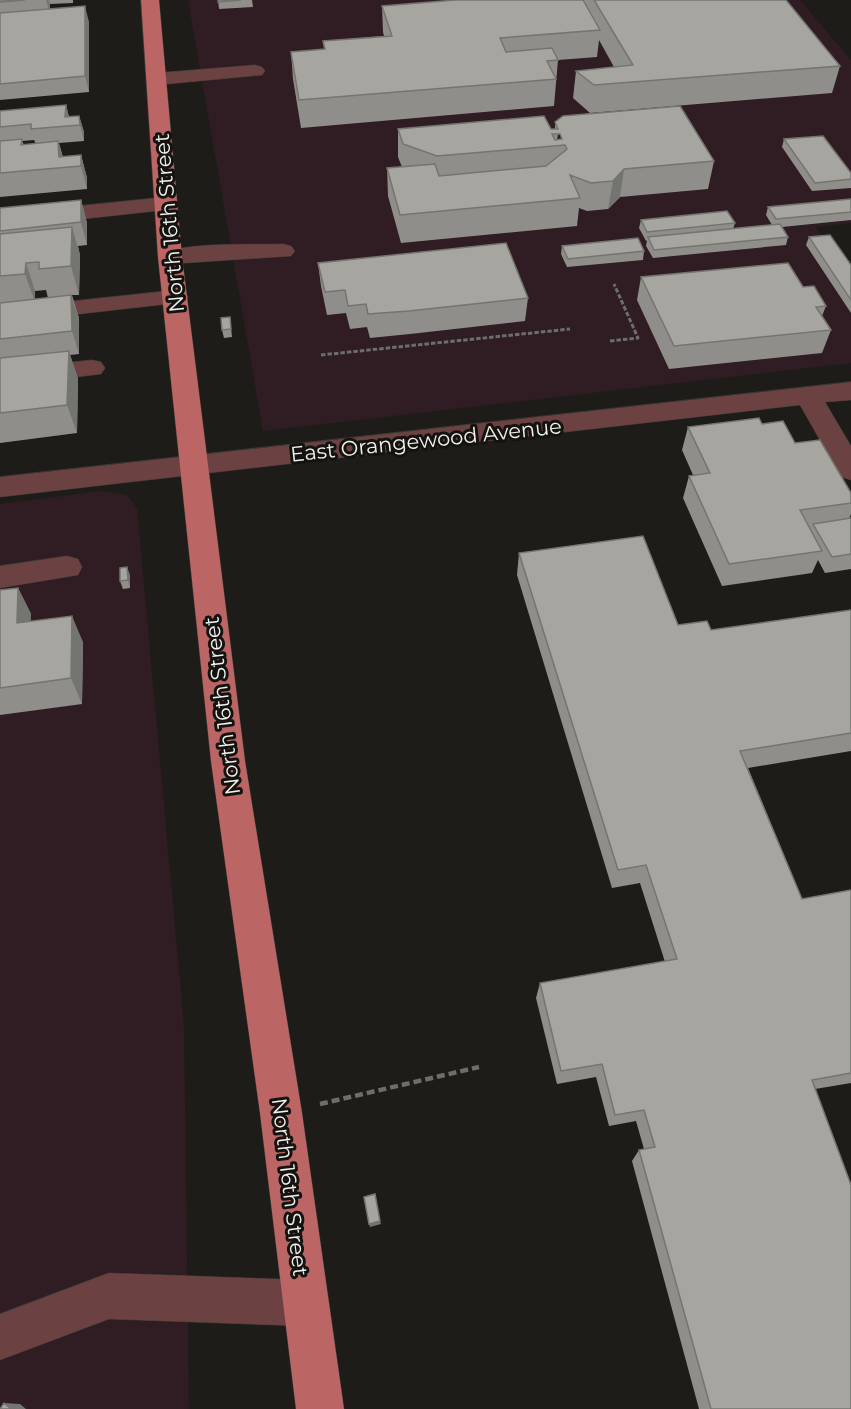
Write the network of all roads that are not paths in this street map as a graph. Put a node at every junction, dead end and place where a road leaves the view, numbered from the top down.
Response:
1 (148, 0) edge
2 (255, 71) dead end
3 (157, 79) junction
4 (166, 204) junction
5 (0, 221) edge
6 (283, 251) dead end
7 (170, 257) junction
8 (176, 297) junction
9 (0, 316) edge
10 (92, 368) dead end
11 (0, 378) edge
12 (851, 391) edge
13 (808, 396) junction
14 (195, 466) junction
15 (851, 470) edge
16 (0, 487) edge
17 (67, 567) dead end
18 (0, 577) edge
19 (304, 1303) junction
20 (0, 1337) edge
21 (320, 1409) edge

1 - 3 main road, North 16th Street
2 - 3 street
3 - 4 main road, North 16th Street
4 - 5 street
4 - 7 main road, North 16th Street
6 - 7 street
7 - 8 main road, North 16th Street
8 - 9 street
8 - 14 main road, North 16th Street
10 - 11 street
12 - 13 street, East Orangewood Avenue
13 - 14 street, East Orangewood Avenue
13 - 15 street
14 - 16 street, East Orangewood Avenue
14 - 19 main road, North 16th Street
17 - 18 street
19 - 20 street
19 - 21 main road, North 16th Street

